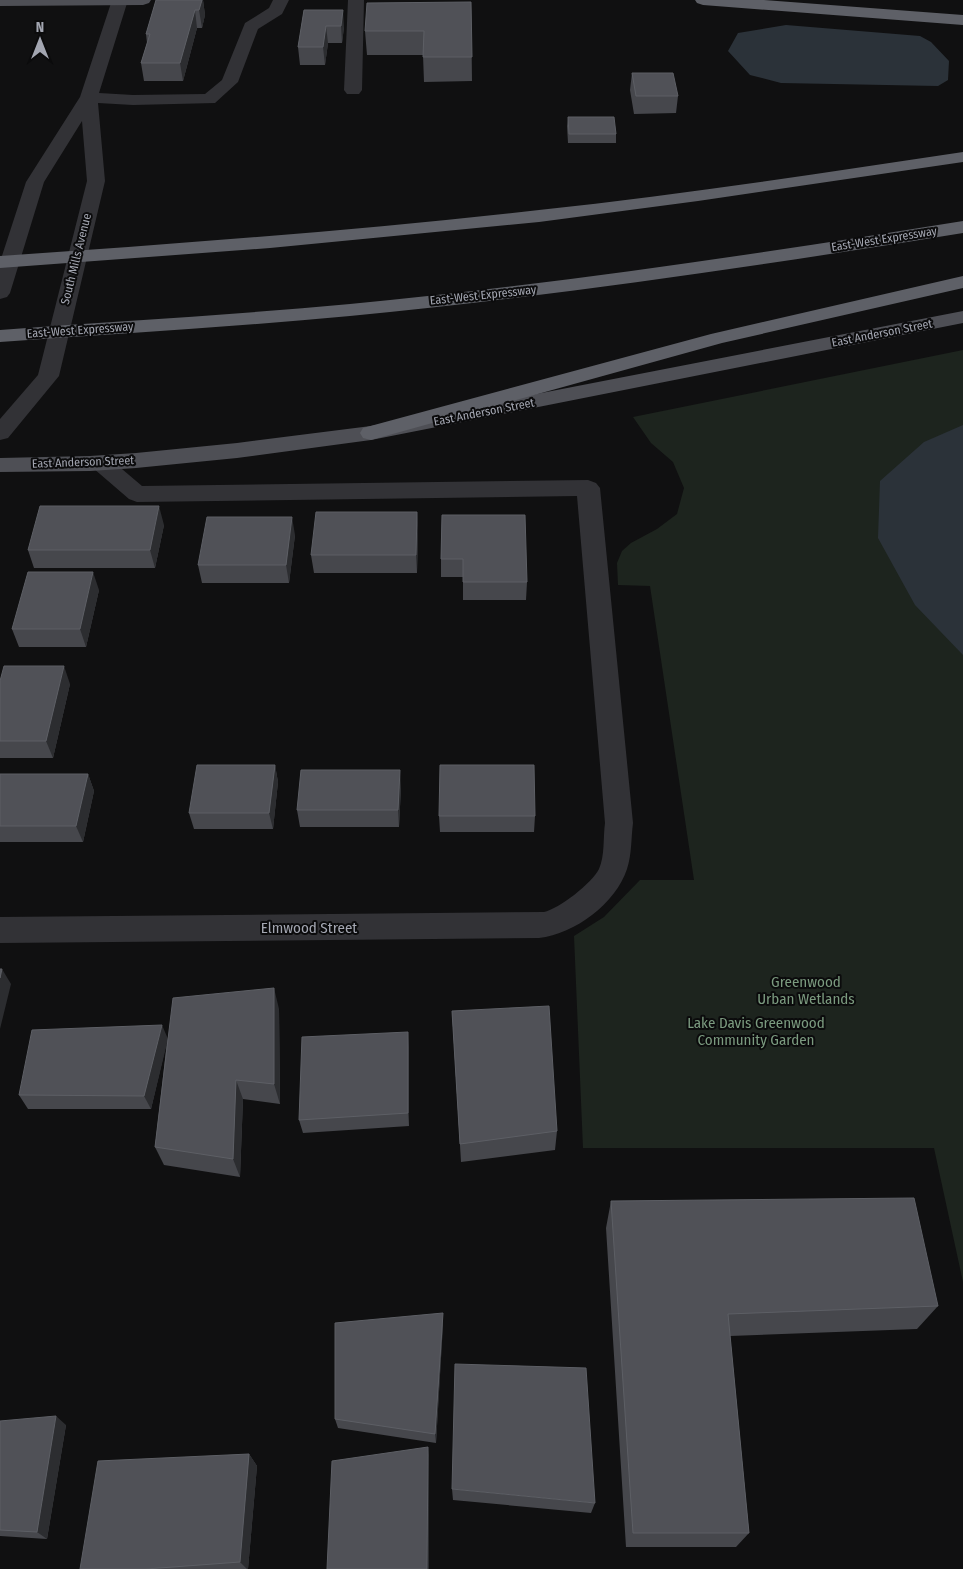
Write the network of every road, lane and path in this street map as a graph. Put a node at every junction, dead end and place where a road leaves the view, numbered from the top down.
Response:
1 (120, 0) edge
2 (143, 0) edge
3 (281, 0) edge
4 (356, 0) edge
5 (703, 0) edge
6 (0, 1) edge
7 (963, 20) edge
8 (353, 90) dead end
9 (89, 97) junction
10 (963, 157) edge
11 (963, 227) edge
12 (0, 262) edge
13 (963, 282) edge
14 (0, 293) edge
15 (963, 317) edge
16 (0, 336) edge
17 (0, 433) edge
18 (371, 433) junction
19 (101, 463) junction
20 (0, 465) edge
21 (0, 930) edge

1 - 2 main road
1 - 6 main road
1 - 9 street, South Mills Avenue
3 - 9 street
4 - 8 street
5 - 7 highway
9 - 14 street, South Mills Avenue
9 - 17 street, South Mills Avenue
10 - 12 highway
11 - 16 highway, East-West Expressway
13 - 18 highway
15 - 18 main road, East Anderson Street
18 - 19 main road, East Anderson Street
19 - 20 main road, East Anderson Street
19 - 21 street, Elmwood Street

